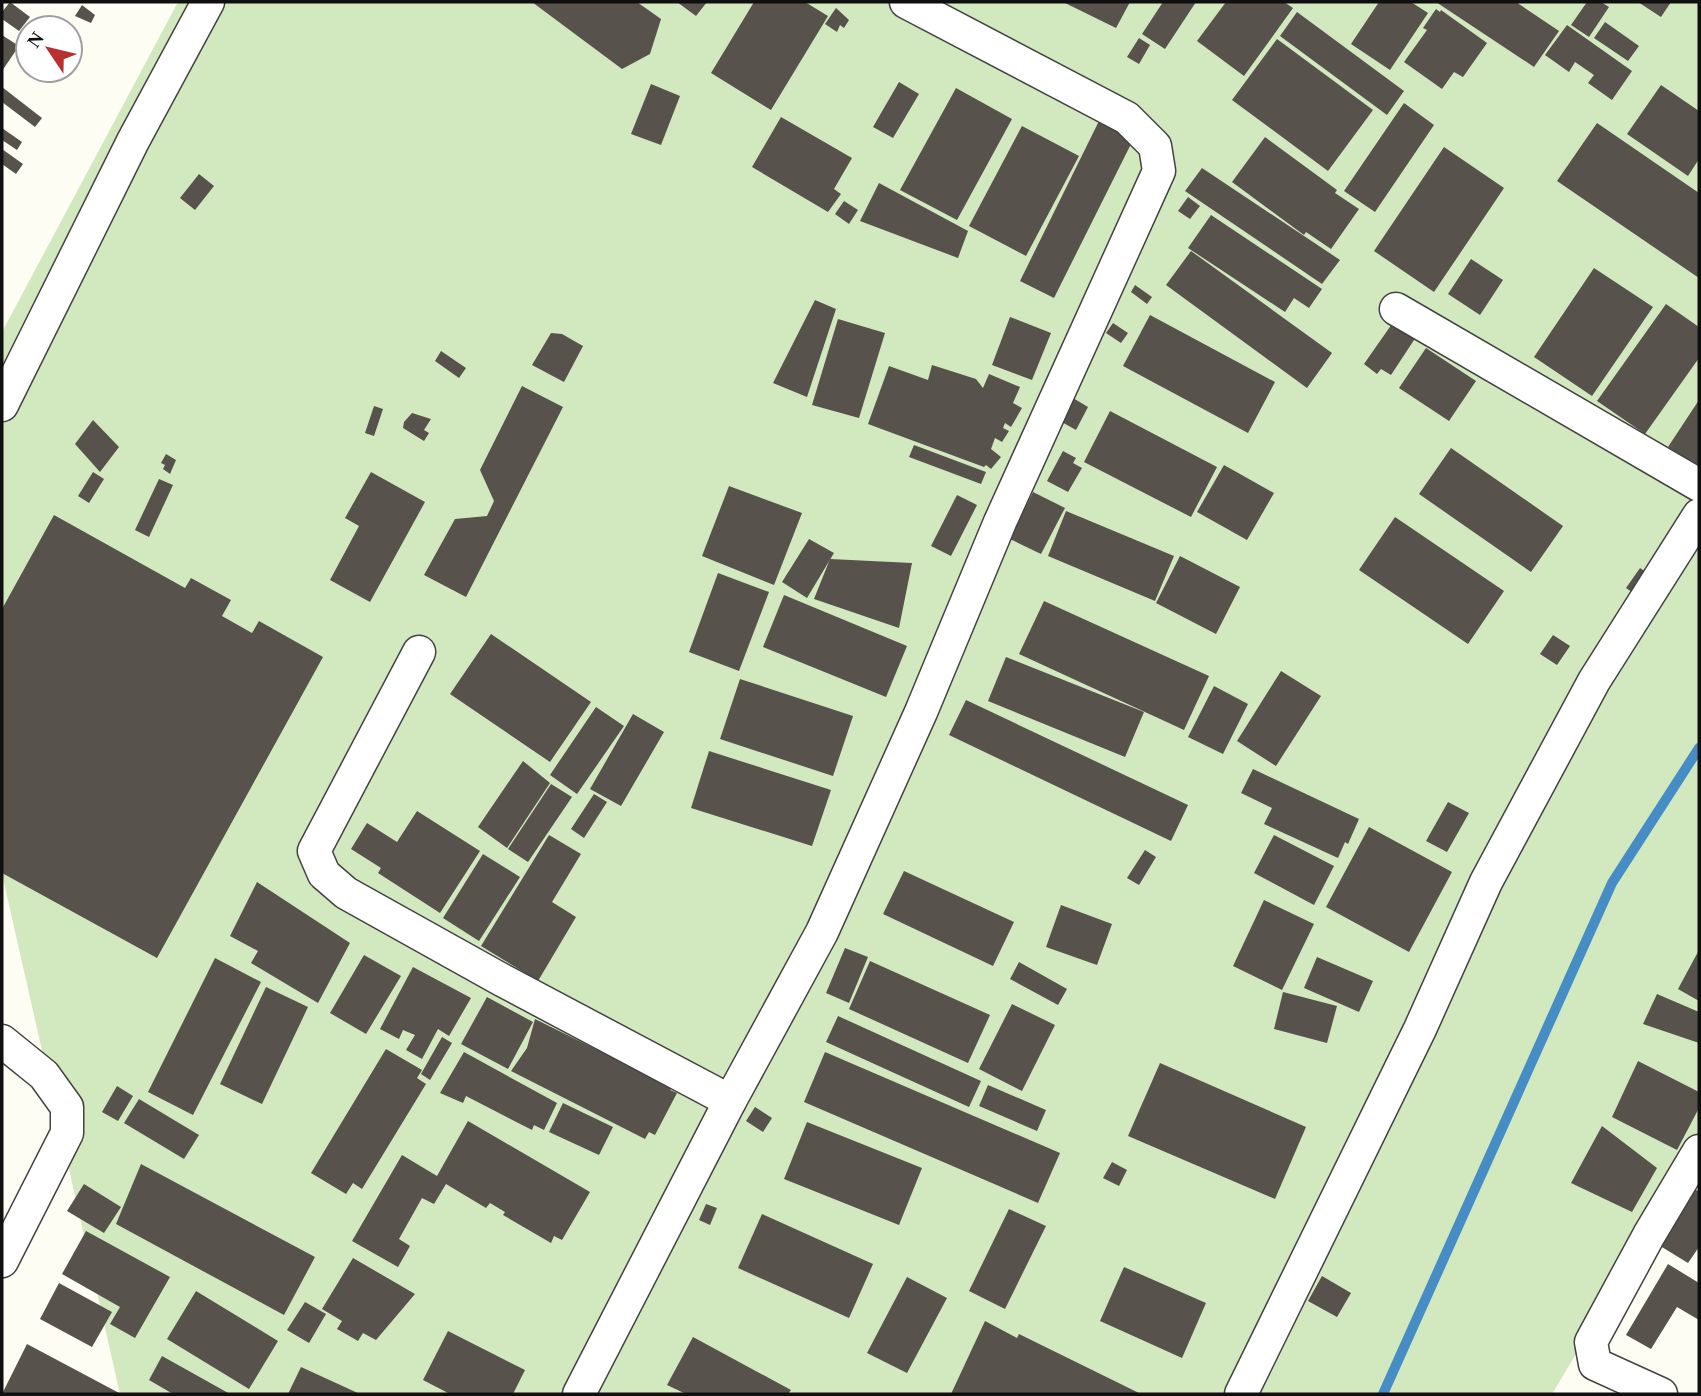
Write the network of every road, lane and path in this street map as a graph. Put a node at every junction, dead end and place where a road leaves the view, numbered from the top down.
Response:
1 (208, 2) edge
2 (906, 2) edge
3 (1396, 309) dead end
4 (10, 376) edge
5 (2, 405) edge
6 (1699, 485) edge
7 (1699, 515) edge
8 (419, 652) dead end
9 (2, 1041) edge
10 (730, 1101) junction
11 (1699, 1151) edge
12 (2, 1261) edge
13 (579, 1394) edge
14 (1241, 1394) edge
15 (1661, 1394) edge

1 - 4 street
2 - 10 street
3 - 6 street
4 - 5 street
7 - 14 street
8 - 10 street
9 - 12 street
10 - 13 street
11 - 15 street

